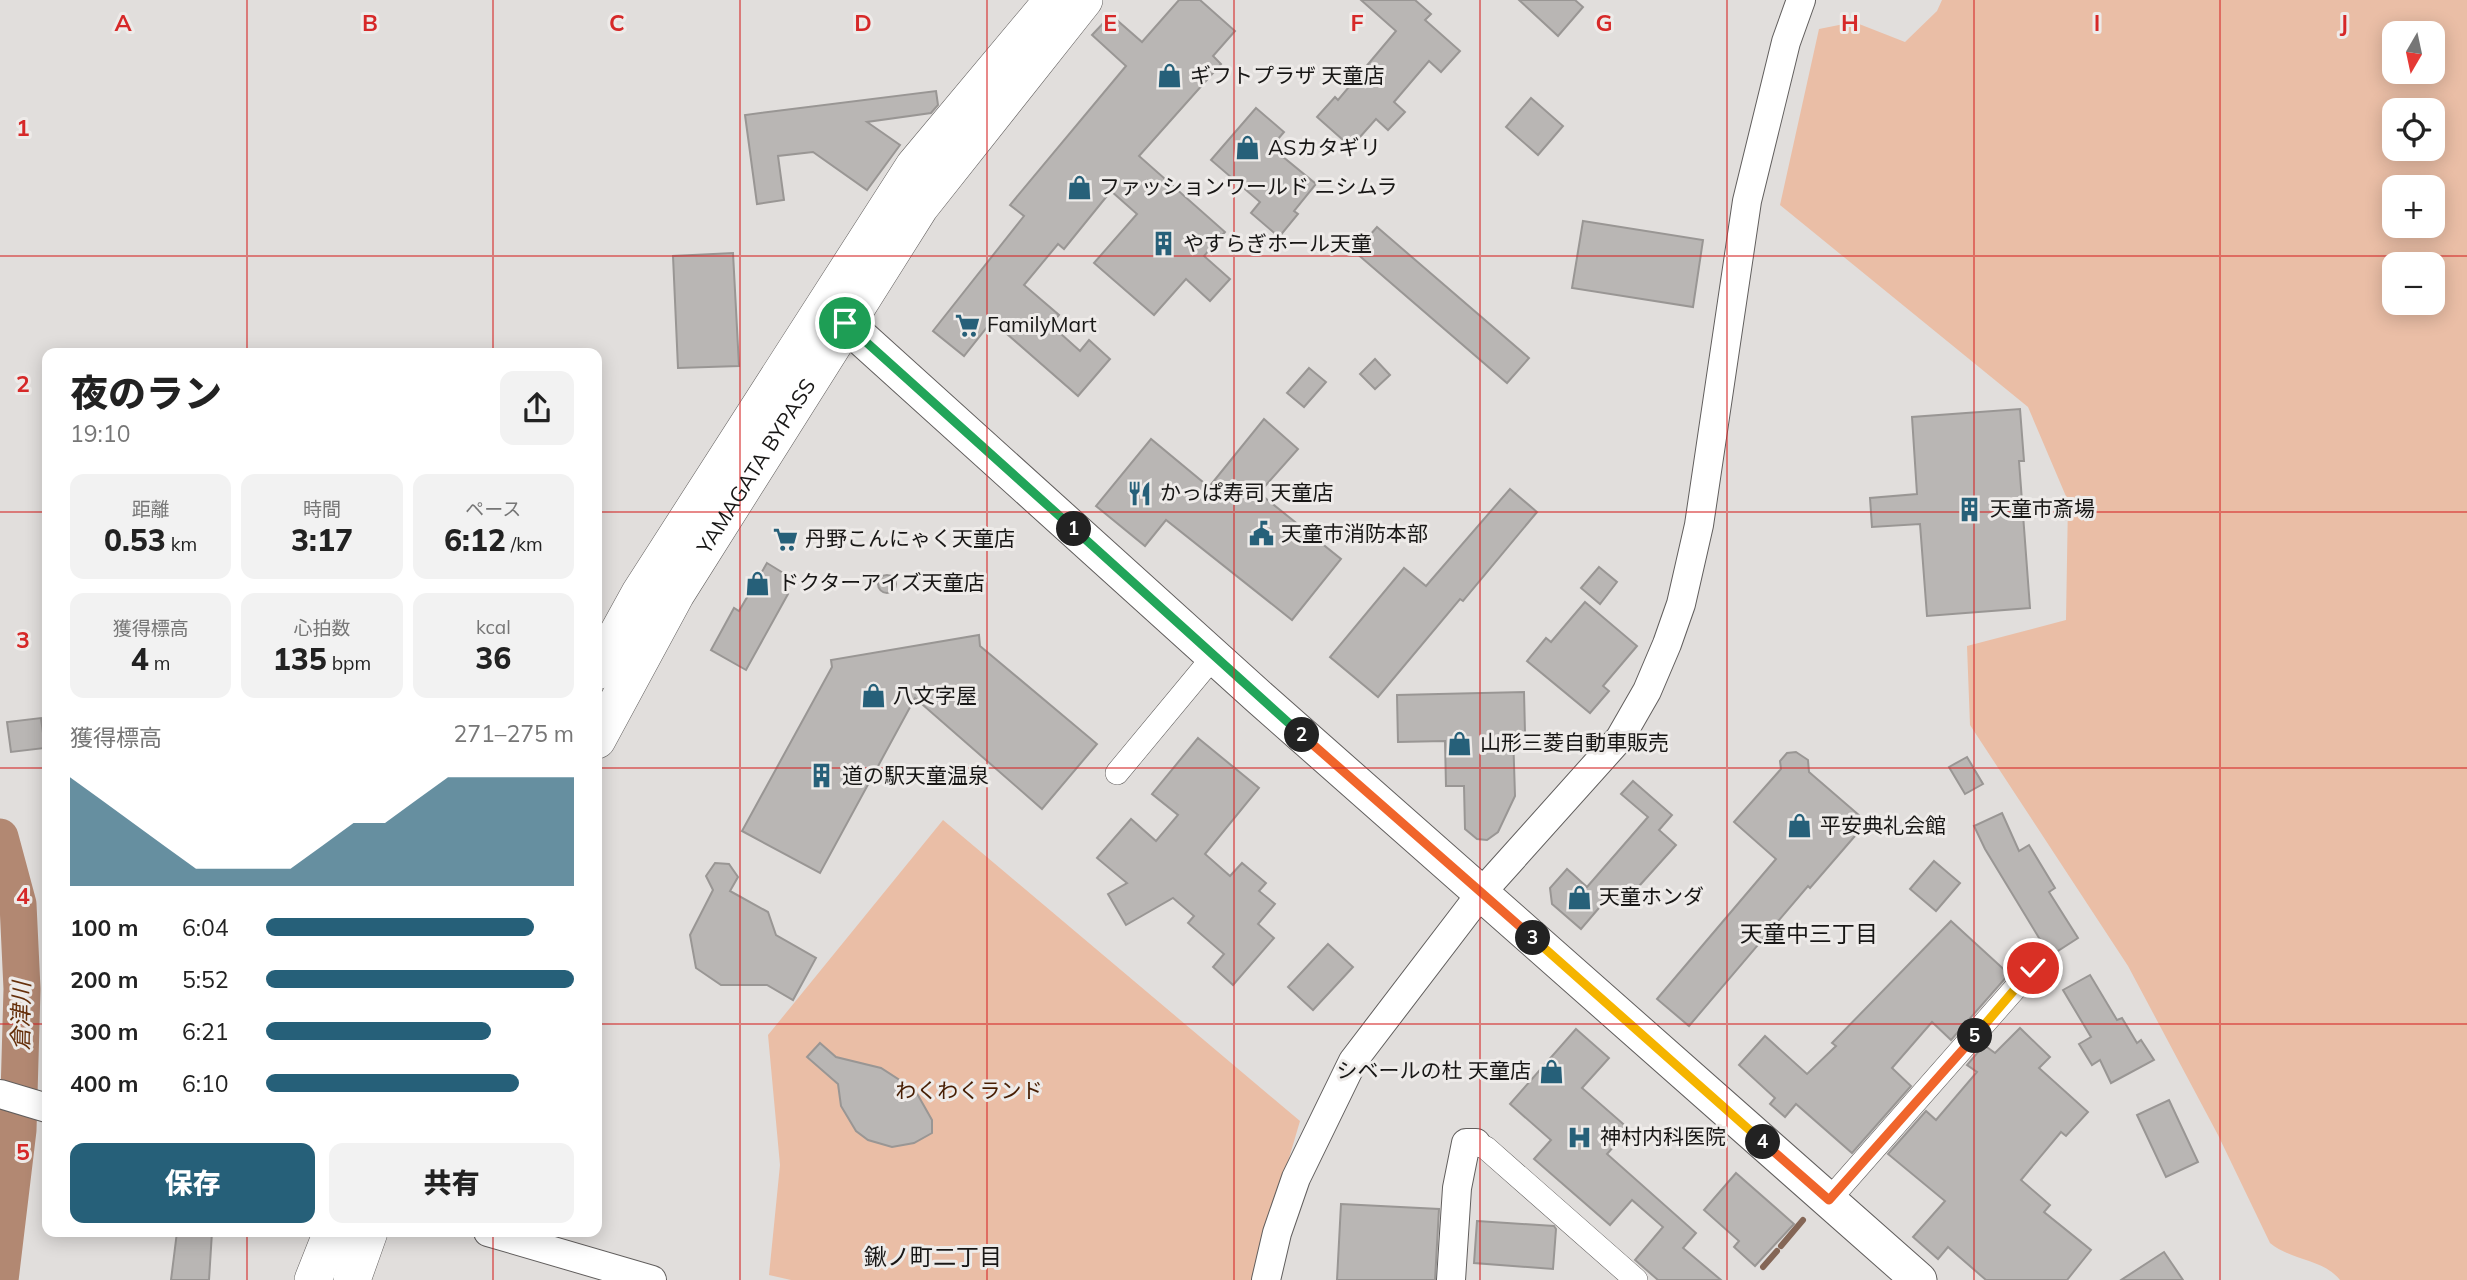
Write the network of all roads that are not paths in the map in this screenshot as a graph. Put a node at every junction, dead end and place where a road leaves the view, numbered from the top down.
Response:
1 (1053, 0) edge
2 (1084, 0) edge
3 (1801, 0) edge
4 (845, 323) junction
5 (1214, 656) junction
6 (602, 662) edge
7 (602, 731) edge
8 (1117, 773) dead end
9 (1482, 892) junction
10 (2033, 968) dead end
11 (0, 1094) edge
12 (42, 1106) edge
13 (1476, 1143) joint
14 (1829, 1200) junction
15 (330, 1237) edge
16 (367, 1237) edge
17 (505, 1237) edge
18 (313, 1280) edge
19 (352, 1280) edge
20 (652, 1280) edge
21 (1266, 1280) edge
22 (1451, 1280) edge
23 (1636, 1280) edge
24 (1919, 1280) edge

1 - 6 highway, YAMAGATA BYPASS
2 - 4 highway, YAMAGATA BYPASS
3 - 9 street
4 - 5 main road
4 - 7 highway, YAMAGATA BYPASS
5 - 8 street
5 - 9 main road
9 - 14 main road
9 - 21 street
10 - 14 street
11 - 12 street
13 - 22 street
13 - 23 street
14 - 24 main road
15 - 18 highway
16 - 19 highway
17 - 20 street

